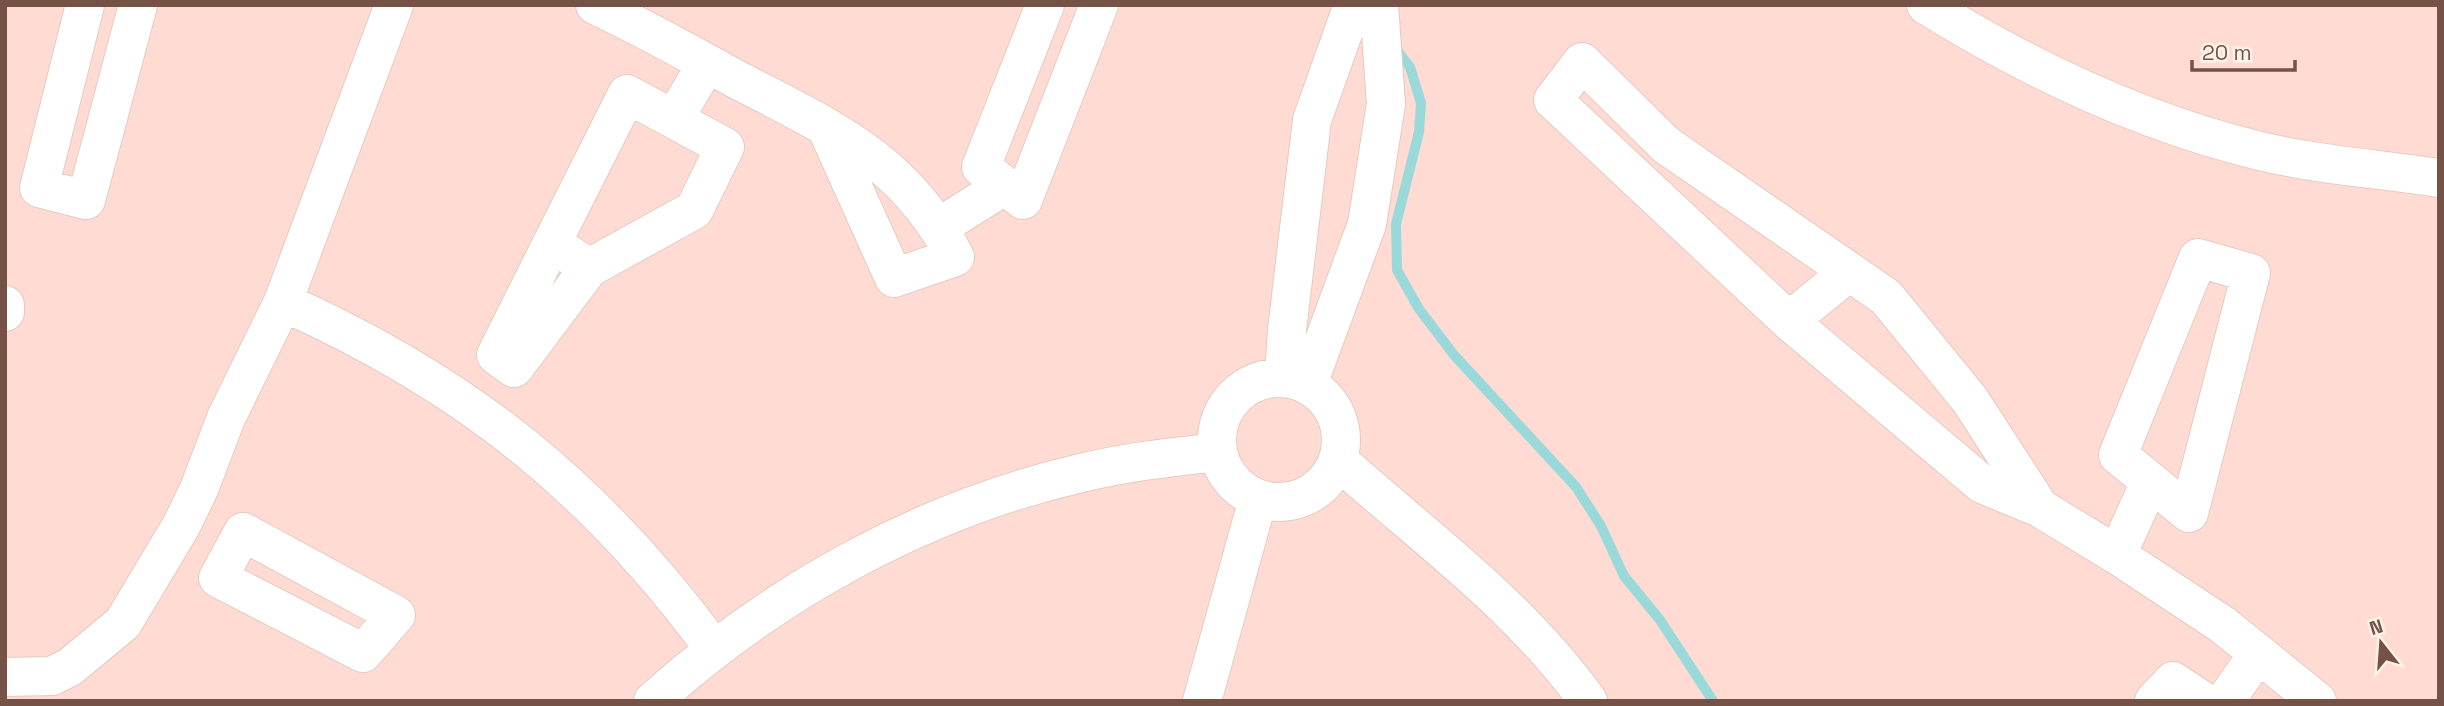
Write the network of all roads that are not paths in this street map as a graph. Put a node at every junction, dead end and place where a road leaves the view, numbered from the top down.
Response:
1 (85, 5) edge
2 (138, 5) edge
3 (394, 5) edge
4 (595, 5) edge
5 (1045, 5) edge
6 (1099, 5) edge
7 (1353, 5) edge
8 (1378, 5) edge
9 (1926, 5) edge
10 (637, 14) edge
11 (707, 63) junction
12 (674, 119) junction
13 (827, 127) junction
14 (2439, 178) edge
15 (1004, 186) junction
16 (939, 227) junction
17 (552, 243) junction
18 (589, 268) junction
19 (1849, 272) junction
20 (283, 302) junction
21 (5, 305) edge
22 (5, 312) edge
23 (1789, 321) junction
24 (1296, 380) junction
25 (1217, 452) junction
26 (1339, 461) junction
27 (2150, 482) junction
28 (1258, 499) junction
29 (2040, 508) junction
30 (181, 526) junction
31 (231, 555) dead end
32 (2117, 555) junction
33 (714, 649) junction
34 (2258, 654) junction
35 (5, 677) edge
36 (56, 688) edge
37 (653, 701) edge
38 (1202, 701) edge
39 (1588, 701) edge
40 (2154, 701) edge
41 (2203, 701) edge
42 (2225, 701) edge
43 (2317, 701) edge

1 - 2 street
3 - 20 street
4 - 10 street
5 - 15 street
6 - 15 street
7 - 24 street
8 - 24 street
9 - 14 street
10 - 11 street
11 - 12 street
11 - 13 street
12 - 17 street
12 - 18 street
13 - 16 street
13 - 16 street
15 - 16 street
17 - 18 street
17 - 18 street
19 - 23 street
19 - 23 street
19 - 29 street
20 - 30 street
20 - 33 street
21 - 22 street
23 - 29 street
24 - 25 street
24 - 26 street
25 - 28 street
25 - 33 street
26 - 28 street
26 - 39 street
27 - 27 street
27 - 32 street
28 - 38 street
29 - 32 street
30 - 31 street
30 - 36 street
32 - 34 street
33 - 37 street
34 - 42 street
34 - 43 street
35 - 36 street
40 - 41 street

